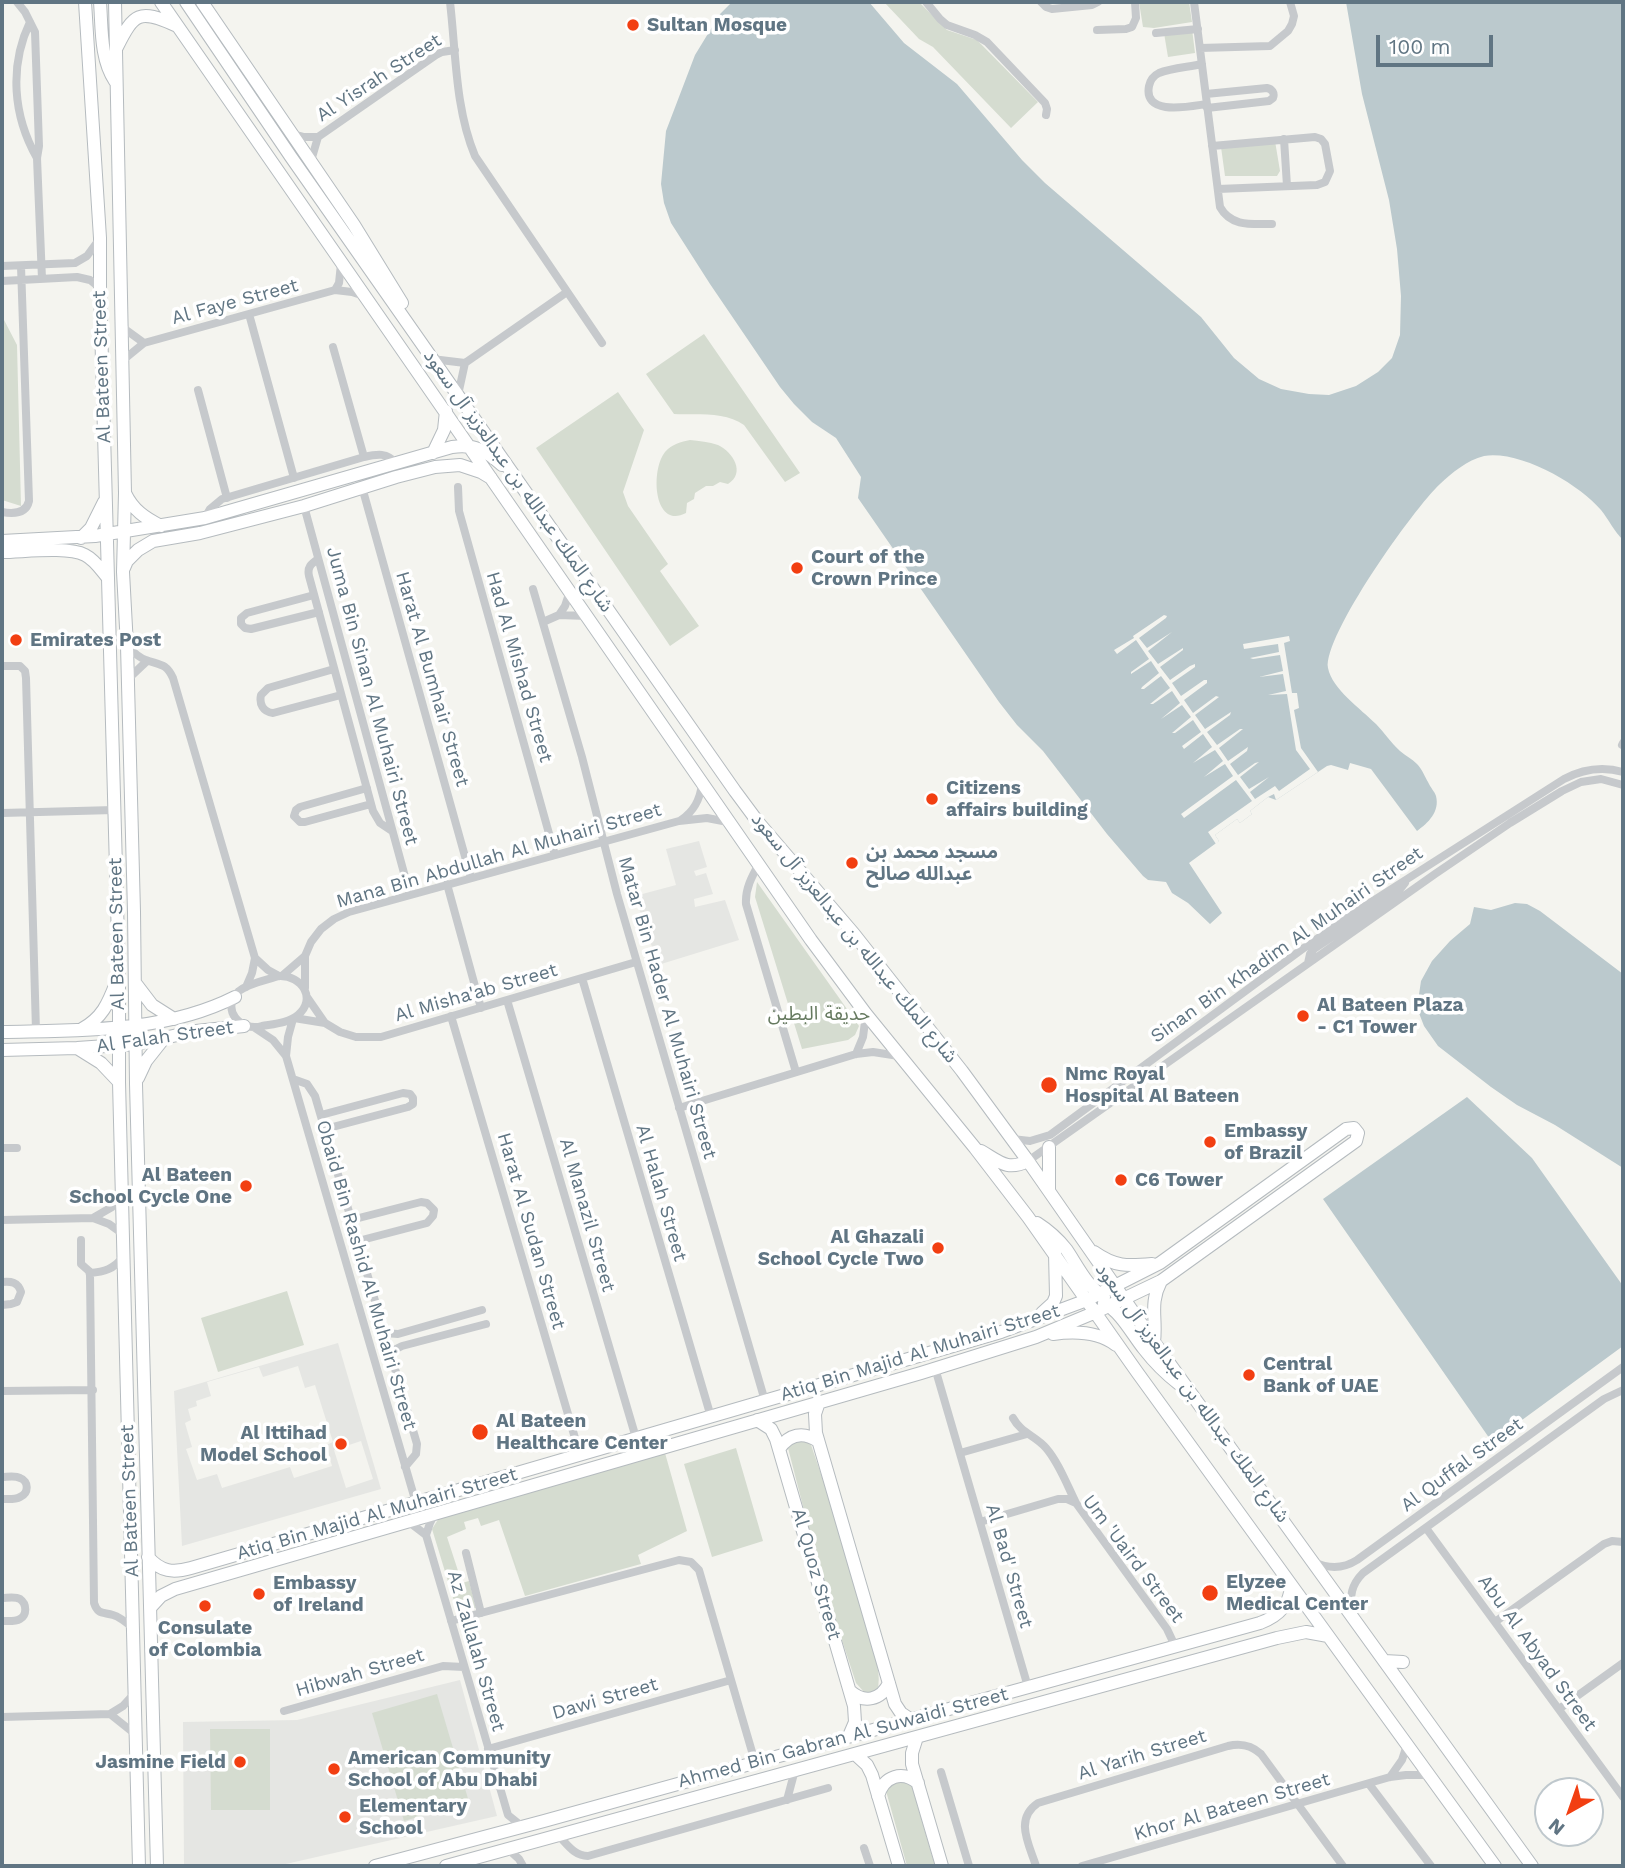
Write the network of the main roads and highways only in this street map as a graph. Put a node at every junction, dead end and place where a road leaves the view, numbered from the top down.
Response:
1 (85, 2) edge
2 (100, 2) edge
3 (115, 2) edge
4 (161, 2) edge
5 (186, 2) edge
6 (202, 2) edge
7 (177, 26) junction
8 (115, 50) junction
9 (117, 84) junction
10 (432, 359) junction
11 (446, 411) junction
12 (470, 446) junction
13 (433, 453) junction
14 (396, 470) junction
15 (494, 480) junction
16 (518, 481) junction
17 (310, 489) junction
18 (125, 493) junction
19 (106, 498) junction
20 (304, 506) junction
21 (162, 526) junction
22 (124, 532) junction
23 (107, 535) junction
24 (80, 538) junction
25 (163, 540) junction
26 (2, 541) edge
27 (2, 552) edge
28 (123, 572) junction
29 (108, 578) junction
30 (119, 976) junction
31 (136, 985) junction
32 (235, 996) road end
33 (174, 1019) junction
34 (136, 1026) junction
35 (119, 1027) junction
36 (250, 1027) road end
37 (82, 1030) junction
38 (2, 1032) edge
39 (165, 1037) junction
40 (136, 1044) junction
41 (119, 1045) junction
42 (76, 1048) junction
43 (2, 1050) edge
44 (119, 1082) junction
45 (136, 1084) junction
46 (1049, 1147) road end
47 (975, 1148) junction
48 (1028, 1161) junction
49 (1049, 1191) junction
50 (1028, 1217) junction
51 (1089, 1249) junction
52 (1055, 1253) junction
53 (1160, 1264) junction
54 (1161, 1281) junction
55 (1115, 1286) junction
56 (1093, 1297) junction
57 (1124, 1299) junction
58 (1110, 1306) junction
59 (1096, 1312) junction
60 (1033, 1320) junction
61 (1036, 1337) junction
62 (1154, 1342) junction
63 (1122, 1350) junction
64 (1189, 1391) junction
65 (819, 1402) junction
66 (757, 1420) junction
67 (665, 1430) junction
68 (818, 1441) junction
69 (619, 1443) junction
70 (669, 1446) junction
71 (779, 1450) junction
72 (623, 1459) junction
73 (148, 1557) junction
74 (191, 1568) junction
75 (193, 1584) junction
76 (1291, 1585) junction
77 (150, 1608) junction
78 (1328, 1636) junction
79 (1384, 1661) junction
80 (1403, 1662) dead end
81 (889, 1682) junction
82 (850, 1691) junction
83 (910, 1719) junction
84 (849, 1736) junction
85 (917, 1737) junction
86 (855, 1754) junction
87 (729, 1769) junction
88 (685, 1782) junction
89 (918, 1783) junction
90 (732, 1788) junction
91 (878, 1796) junction
92 (689, 1800) junction
93 (494, 1834) junction
94 (495, 1853) junction
95 (139, 1866) edge
96 (157, 1866) edge
97 (375, 1866) edge
98 (446, 1866) edge
99 (899, 1866) edge
100 (943, 1866) edge
101 (1495, 1866) edge
102 (1532, 1866) edge

1 - 19 main road, Al Bateen Street
2 - 9 main road
3 - 8 main road, Al Bateen Street
4 - 7 main road, شارع الملك عبدالله بن عبدالعزيز آل سعود
5 - 10 main road, شارع الملك عبدالله بن عبدالعزيز آل سعود
6 - 10 main road
7 - 8 main road
7 - 11 main road, شارع الملك عبدالله بن عبدالعزيز آل سعود
8 - 9 main road, Al Bateen Street
9 - 18 main road, Al Bateen Street
10 - 16 main road, شارع الملك عبدالله بن عبدالعزيز آل سعود
11 - 12 main road, شارع الملك عبدالله بن عبدالعزيز آل سعود
11 - 13 main road
12 - 13 main road
12 - 15 main road, شارع الملك عبدالله بن عبدالعزيز آل سعود
12 - 16 main road
13 - 14 main road
14 - 15 main road
14 - 17 main road
14 - 20 main road
15 - 47 main road, شارع الملك عبدالله بن عبدالعزيز آل سعود
16 - 48 main road, شارع الملك عبدالله بن عبدالعزيز آل سعود
17 - 20 main road
17 - 21 main road
18 - 21 main road
18 - 22 main road, Al Bateen Street
19 - 23 main road, Al Bateen Street
19 - 24 main road
20 - 25 main road
21 - 22 main road
21 - 25 main road
22 - 23 main road
22 - 28 main road, Al Bateen Street
23 - 24 main road
23 - 29 main road, Al Bateen Street
24 - 26 main road
25 - 28 main road
27 - 29 main road
28 - 31 main road, Al Bateen Street
29 - 30 main road, Al Bateen Street
30 - 35 main road, Al Bateen Street
30 - 37 main road
31 - 33 main road
31 - 34 main road, Al Bateen Street
32 - 33 main road, Al Falah Street
33 - 34 main road, Al Falah Street
34 - 35 main road, Al Falah Street
34 - 40 main road, Al Bateen Street
35 - 37 main road, Al Falah Street
35 - 41 main road, Al Bateen Street
36 - 39 main road, Al Falah Street
37 - 38 main road, Al Falah Street
39 - 40 main road, Al Falah Street
39 - 45 main road
40 - 41 main road, Al Falah Street
40 - 45 main road, Al Bateen Street
41 - 42 main road, Al Falah Street
41 - 44 main road, Al Bateen Street
42 - 43 main road, Al Falah Street
42 - 44 main road
44 - 95 main road, Al Bateen Street
45 - 73 main road, Al Bateen Street
46 - 49 main road
47 - 48 main road
47 - 50 main road, شارع الملك عبدالله بن عبدالعزيز آل سعود
48 - 49 main road, شارع الملك عبدالله بن عبدالعزيز آل سعود
49 - 51 main road, شارع الملك عبدالله بن عبدالعزيز آل سعود
50 - 52 main road, شارع الملك عبدالله بن عبدالعزيز آل سعود
50 - 56 main road
51 - 53 main road
51 - 55 main road, شارع الملك عبدالله بن عبدالعزيز آل سعود
52 - 56 main road, شارع الملك عبدالله بن عبدالعزيز آل سعود
52 - 60 main road
53 - 54 main road, Atiq Bin Majid Al Muhairi Street
53 - 55 main road, Atiq Bin Majid Al Muhairi Street
54 - 57 main road, Atiq Bin Majid Al Muhairi Street
54 - 62 main road
55 - 56 main road, Atiq Bin Majid Al Muhairi Street
55 - 57 main road, شارع الملك عبدالله بن عبدالعزيز آل سعود
56 - 57 main road
56 - 58 main road
56 - 59 main road, شارع الملك عبدالله بن عبدالعزيز آل سعود
56 - 60 main road, Atiq Bin Majid Al Muhairi Street
57 - 58 main road, Atiq Bin Majid Al Muhairi Street
57 - 62 main road, شارع الملك عبدالله بن عبدالعزيز آل سعود
58 - 59 main road, Atiq Bin Majid Al Muhairi Street
58 - 64 main road
59 - 61 main road, Atiq Bin Majid Al Muhairi Street
59 - 63 main road, شارع الملك عبدالله بن عبدالعزيز آل سعود
60 - 67 main road, Atiq Bin Majid Al Muhairi Street
61 - 63 main road
61 - 65 main road, Atiq Bin Majid Al Muhairi Street
62 - 64 main road, شارع الملك عبدالله بن عبدالعزيز آل سعود
63 - 76 main road, شارع الملك عبدالله بن عبدالعزيز آل سعود
64 - 79 main road, شارع الملك عبدالله بن عبدالعزيز آل سعود
65 - 66 main road, Atiq Bin Majid Al Muhairi Street
65 - 68 main road, Al Quoz Street
66 - 70 main road, Atiq Bin Majid Al Muhairi Street
66 - 71 main road, Al Quoz Street
67 - 69 main road, Atiq Bin Majid Al Muhairi Street
67 - 70 main road
68 - 71 main road
68 - 81 main road, Al Quoz Street
69 - 72 main road
69 - 74 main road, Atiq Bin Majid Al Muhairi Street
70 - 72 main road, Atiq Bin Majid Al Muhairi Street
71 - 82 main road, Al Quoz Street
72 - 75 main road, Atiq Bin Majid Al Muhairi Street
73 - 74 main road, Atiq Bin Majid Al Muhairi Street
73 - 77 main road, Al Bateen Street
74 - 75 main road
75 - 77 main road, Atiq Bin Majid Al Muhairi Street
76 - 78 main road, شارع الملك عبدالله بن عبدالعزيز آل سعود
76 - 83 main road, Ahmed Bin Gabran Al Suwaidi Street
77 - 96 main road, Al Bateen Street
78 - 85 main road, Ahmed Bin Gabran Al Suwaidi Street
78 - 101 main road, شارع الملك عبدالله بن عبدالعزيز آل سعود
79 - 80 main road
79 - 102 main road, شارع الملك عبدالله بن عبدالعزيز آل سعود
81 - 82 main road
81 - 83 main road, Al Quoz Street
82 - 84 main road, Al Quoz Street
83 - 84 main road, Ahmed Bin Gabran Al Suwaidi Street
84 - 87 main road, Ahmed Bin Gabran Al Suwaidi Street
85 - 86 main road, Ahmed Bin Gabran Al Suwaidi Street
85 - 89 main road
86 - 90 main road, Ahmed Bin Gabran Al Suwaidi Street
86 - 91 main road
87 - 88 main road, Ahmed Bin Gabran Al Suwaidi Street
87 - 90 main road
88 - 92 main road
88 - 93 main road, Ahmed Bin Gabran Al Suwaidi Street
89 - 91 main road
89 - 100 main road
90 - 92 main road, Ahmed Bin Gabran Al Suwaidi Street
91 - 99 main road
92 - 94 main road, Ahmed Bin Gabran Al Suwaidi Street
93 - 94 main road
93 - 97 main road, Ahmed Bin Gabran Al Suwaidi Street
94 - 98 main road, Ahmed Bin Gabran Al Suwaidi Street

